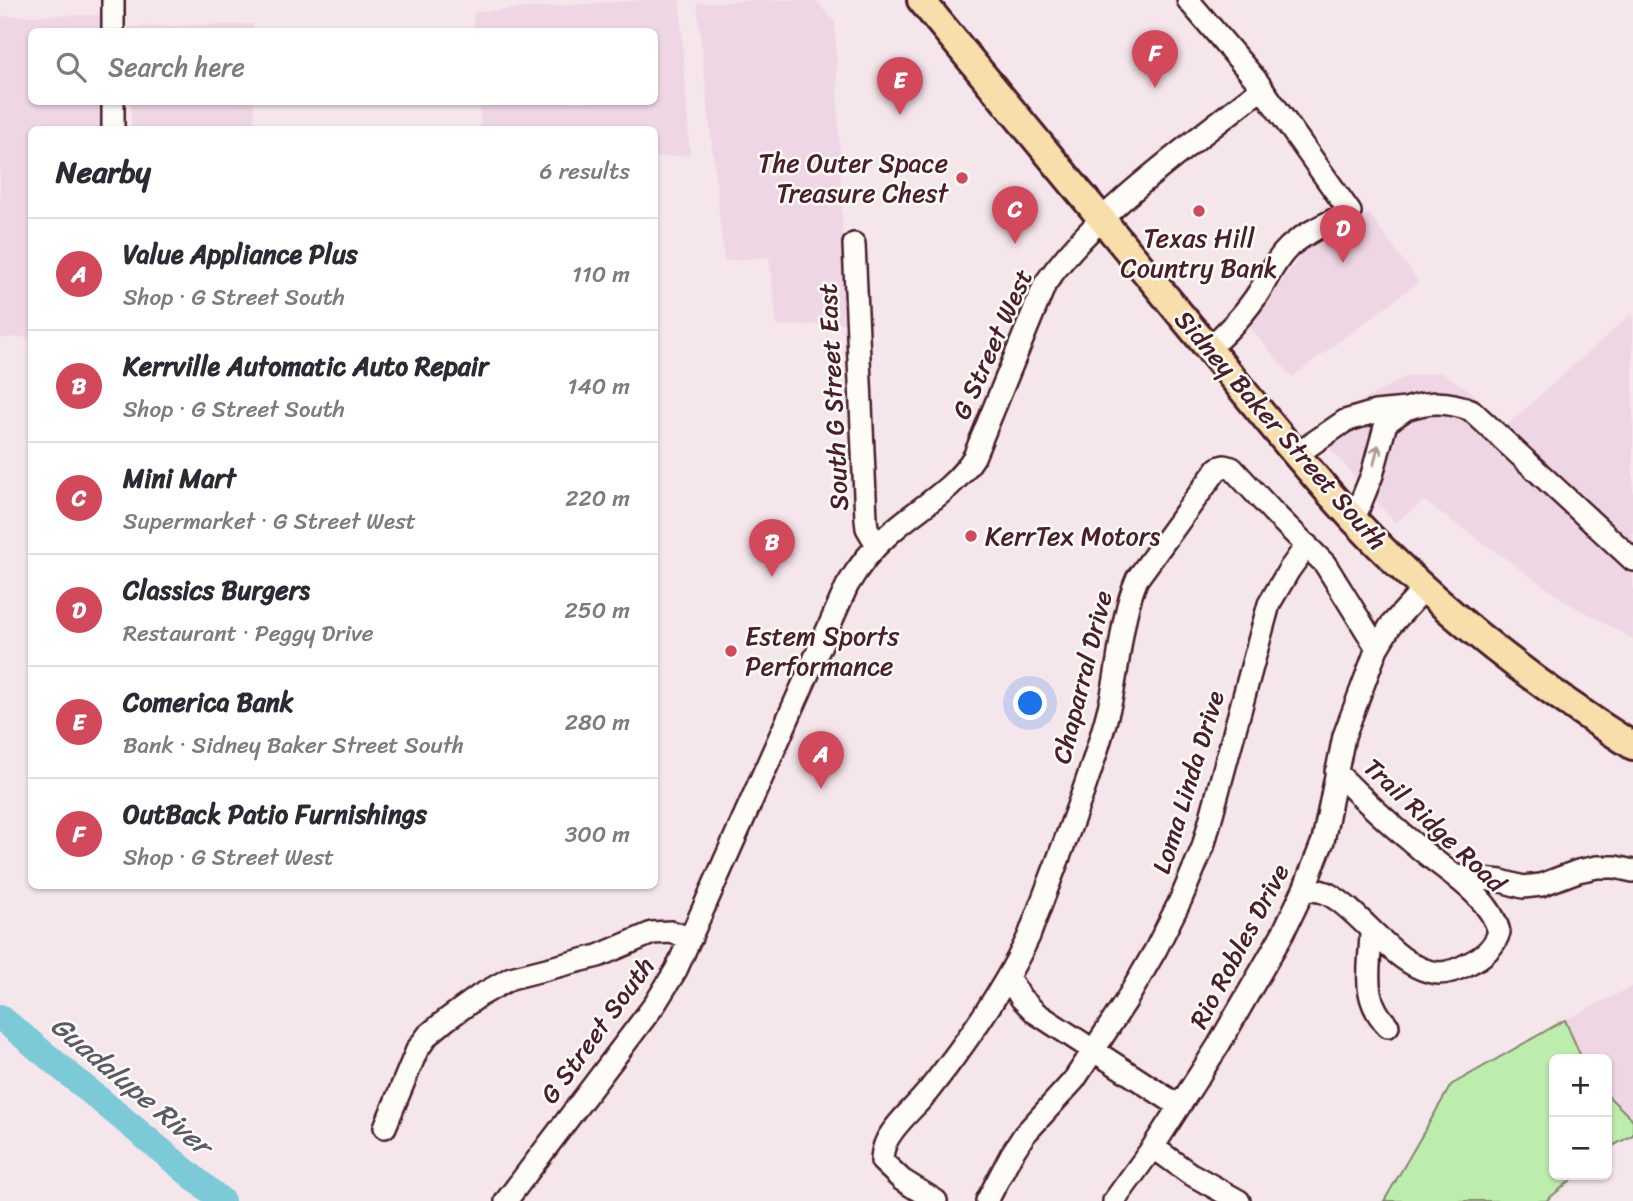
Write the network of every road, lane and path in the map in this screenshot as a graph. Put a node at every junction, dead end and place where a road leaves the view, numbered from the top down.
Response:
1 (113, 0) edge
2 (921, 0) edge
3 (1188, 0) edge
4 (113, 28) edge
5 (1262, 88) junction
6 (113, 105) edge
7 (113, 126) edge
8 (1102, 220) junction
9 (854, 244) dead end
10 (1209, 348) junction
11 (1406, 409) junction
12 (1297, 454) junction
13 (1354, 519) junction
14 (877, 545) junction
15 (1307, 545) junction
16 (1633, 560) edge
17 (1424, 589) junction
18 (1377, 648) junction
19 (1633, 746) edge
20 (1336, 772) junction
21 (1633, 871) edge
22 (1456, 876) junction
23 (1304, 889) junction
24 (1371, 930) junction
25 (691, 938) junction
26 (1008, 977) junction
27 (1388, 1026) dead end
28 (1094, 1050) junction
29 (1179, 1106) junction
30 (385, 1126) dead end
31 (1153, 1147) junction
32 (506, 1201) edge
33 (936, 1201) edge
34 (987, 1201) edge
35 (1114, 1201) edge
36 (1239, 1201) edge

1 - 4 street
2 - 8 main road, Sidney Baker Street South
3 - 5 street
5 - 8 street, G Street West
5 - 10 street
6 - 7 street
8 - 10 main road, Sidney Baker Street South
8 - 14 street, G Street West
9 - 14 street, South G Street East
10 - 12 main road, Sidney Baker Street South
11 - 12 street
13 -> 11 street
11 - 16 street
12 - 13 main road, Sidney Baker Street South
13 - 17 main road, Sidney Baker Street South
14 - 25 street, G Street South
15 - 18 street, Chaparral Drive
15 - 26 street, Chaparral Drive
15 - 28 street, Loma Linda Drive
17 - 18 street, Rio Robles Drive
17 - 19 main road, Sidney Baker Street South
18 - 20 street, Rio Robles Drive
20 - 22 street, Trail Ridge Road
20 - 23 street, Rio Robles Drive
21 - 22 street
22 - 24 street, Trail Ridge Road
23 - 24 street, Trail Ridge Road
23 - 29 street, Rio Robles Drive
24 - 27 street
25 - 30 street
25 - 32 street, G Street South
26 - 28 street
26 - 33 street, Chaparral Drive
28 - 29 street
28 - 34 street, Loma Linda Drive
29 - 31 street, Rio Robles Drive
31 - 35 street, Rio Robles Drive
31 - 36 street

